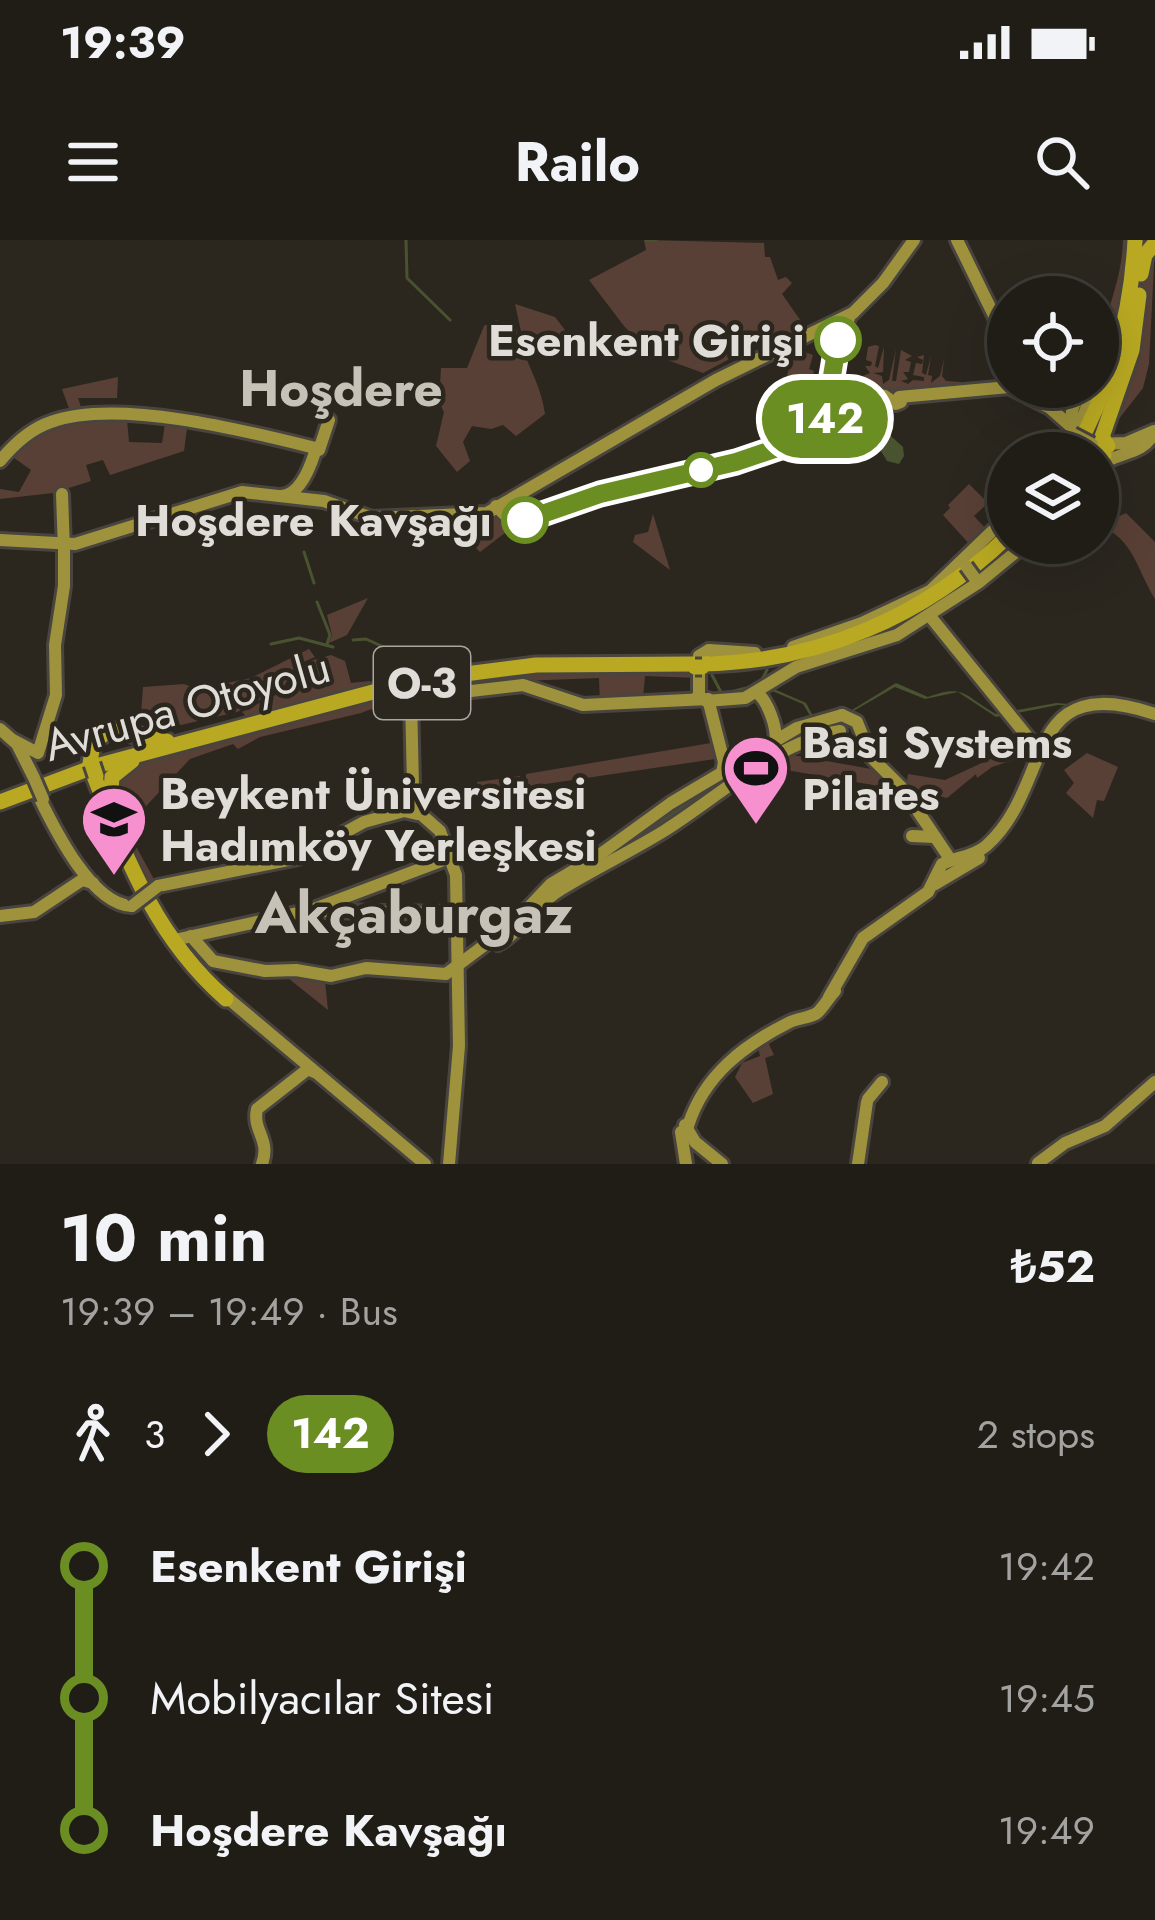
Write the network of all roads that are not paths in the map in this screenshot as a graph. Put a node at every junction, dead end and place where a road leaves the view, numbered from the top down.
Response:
1 (915, 240) edge
2 (957, 240) edge
3 (1135, 240) edge
4 (1155, 243) edge
5 (1140, 277) junction
6 (987, 301) edge
7 (1137, 319) junction
8 (1119, 322) edge
9 (843, 325) junction
10 (1048, 410) edge
11 (1100, 410) junction
12 (825, 424) junction
13 (1072, 432) edge
14 (1094, 432) edge
15 (1104, 432) edge
16 (1151, 436) edge
17 (1119, 444) edge
18 (316, 450) junction
19 (1119, 456) edge
20 (0, 464) edge
21 (60, 496) dead end
22 (279, 499) junction
23 (301, 499) junction
24 (496, 510) junction
25 (381, 519) junction
26 (0, 541) edge
27 (987, 543) edge
28 (64, 547) junction
29 (987, 555) edge
30 (1003, 564) edge
31 (966, 571) junction
32 (929, 615) junction
33 (742, 644) dead end
34 (700, 665) junction
35 (756, 692) junction
36 (707, 703) junction
37 (1155, 713) edge
38 (842, 716) junction
39 (799, 727) junction
40 (0, 730) edge
41 (223, 731) junction
42 (840, 731) junction
43 (778, 740) junction
44 (805, 744) junction
45 (26, 748) junction
46 (1038, 749) junction
47 (157, 752) junction
48 (788, 753) junction
49 (94, 769) junction
50 (724, 774) junction
51 (35, 789) junction
52 (905, 793) junction
53 (0, 803) edge
54 (413, 809) junction
55 (113, 820) junction
56 (626, 835) junction
57 (929, 839) junction
58 (67, 843) junction
59 (986, 848) junction
60 (632, 850) junction
61 (610, 855) junction
62 (452, 857) junction
63 (92, 883) junction
64 (930, 888) junction
65 (148, 902) junction
66 (311, 910) junction
67 (459, 914) junction
68 (0, 915) edge
69 (202, 966) junction
70 (459, 969) junction
71 (309, 1070) junction
72 (1155, 1082) edge
73 (883, 1085) dead end
74 (686, 1130) junction
75 (449, 1157) edge
76 (265, 1158) edge
77 (1037, 1161) edge
78 (423, 1164) edge
79 (686, 1164) edge
80 (722, 1164) edge
81 (859, 1164) edge

1 - 9 main road
2 - 6 main road
3 - 5 highway
3 - 8 highway
3 - 11 highway
4 - 5 highway
5 - 7 highway
7 - 11 highway
7 - 15 highway
9 - 12 main road
9 - 24 main road
10 - 12 main road
10 - 13 main road, bridge
11 - 14 highway
12 - 24 main road
16 - 17 main road
16 - 19 main road
18 - 20 main road
18 - 22 main road
18 - 23 main road
21 - 28 main road
22 - 23 main road
22 - 25 main road
22 - 28 main road
23 - 25 main road
24 - 25 main road
26 - 28 main road
27 - 31 main road
28 - 45 main road
29 - 34 highway, Avrupa Otoyolu / O-3
30 - 31 main road
31 - 32 main road
31 - 34 main road
32 - 35 main road
32 - 46 main road
33 - 34 main road
34 - 36 main road
34 - 41 highway, Avrupa Otoyolu / O-3
34 - 47 highway, Avrupa Otoyolu / O-3
35 - 36 main road
35 - 43 main road
36 - 50 main road
36 - 54 main road
37 - 46 main road
38 - 39 main road
38 - 42 main road
38 - 52 main road
39 - 43 main road
39 - 44 main road
40 - 45 main road
40 - 51 main road
41 - 49 highway, Avrupa Otoyolu / O-3
41 - 49 highway
42 - 44 main road
42 - 52 main road
43 - 48 main road
43 - 50 main road
44 - 48 main road
45 - 51 main road
46 - 59 main road
47 - 51 highway, Avrupa Otoyolu / O-3
47 - 55 highway
48 - 50 main road
49 - 53 highway, Avrupa Otoyolu / O-3
49 - 55 highway
50 - 56 main road
50 - 60 main road
51 - 53 highway, Avrupa Otoyolu / O-3
51 - 55 highway
51 - 58 main road
52 - 57 main road
54 - 62 main road
54 - 65 main road
55 - 65 highway
56 - 60 main road
56 - 61 main road
57 - 59 main road
57 - 64 main road
58 - 63 main road
58 - 63 main road
59 - 64 main road
60 - 61 main road
61 - 70 main road
62 - 66 main road
62 - 67 main road
63 - 65 main road
63 - 68 main road
64 - 74 main road
65 - 69 highway
65 - 69 highway
65 - 69 highway
66 - 67 main road
66 - 69 main road
67 - 70 main road
69 - 70 main road
69 - 71 main road
70 - 75 main road
71 - 76 main road
71 - 78 main road
71 - 78 main road
72 - 77 main road
73 - 81 main road
74 - 79 main road
74 - 80 main road

